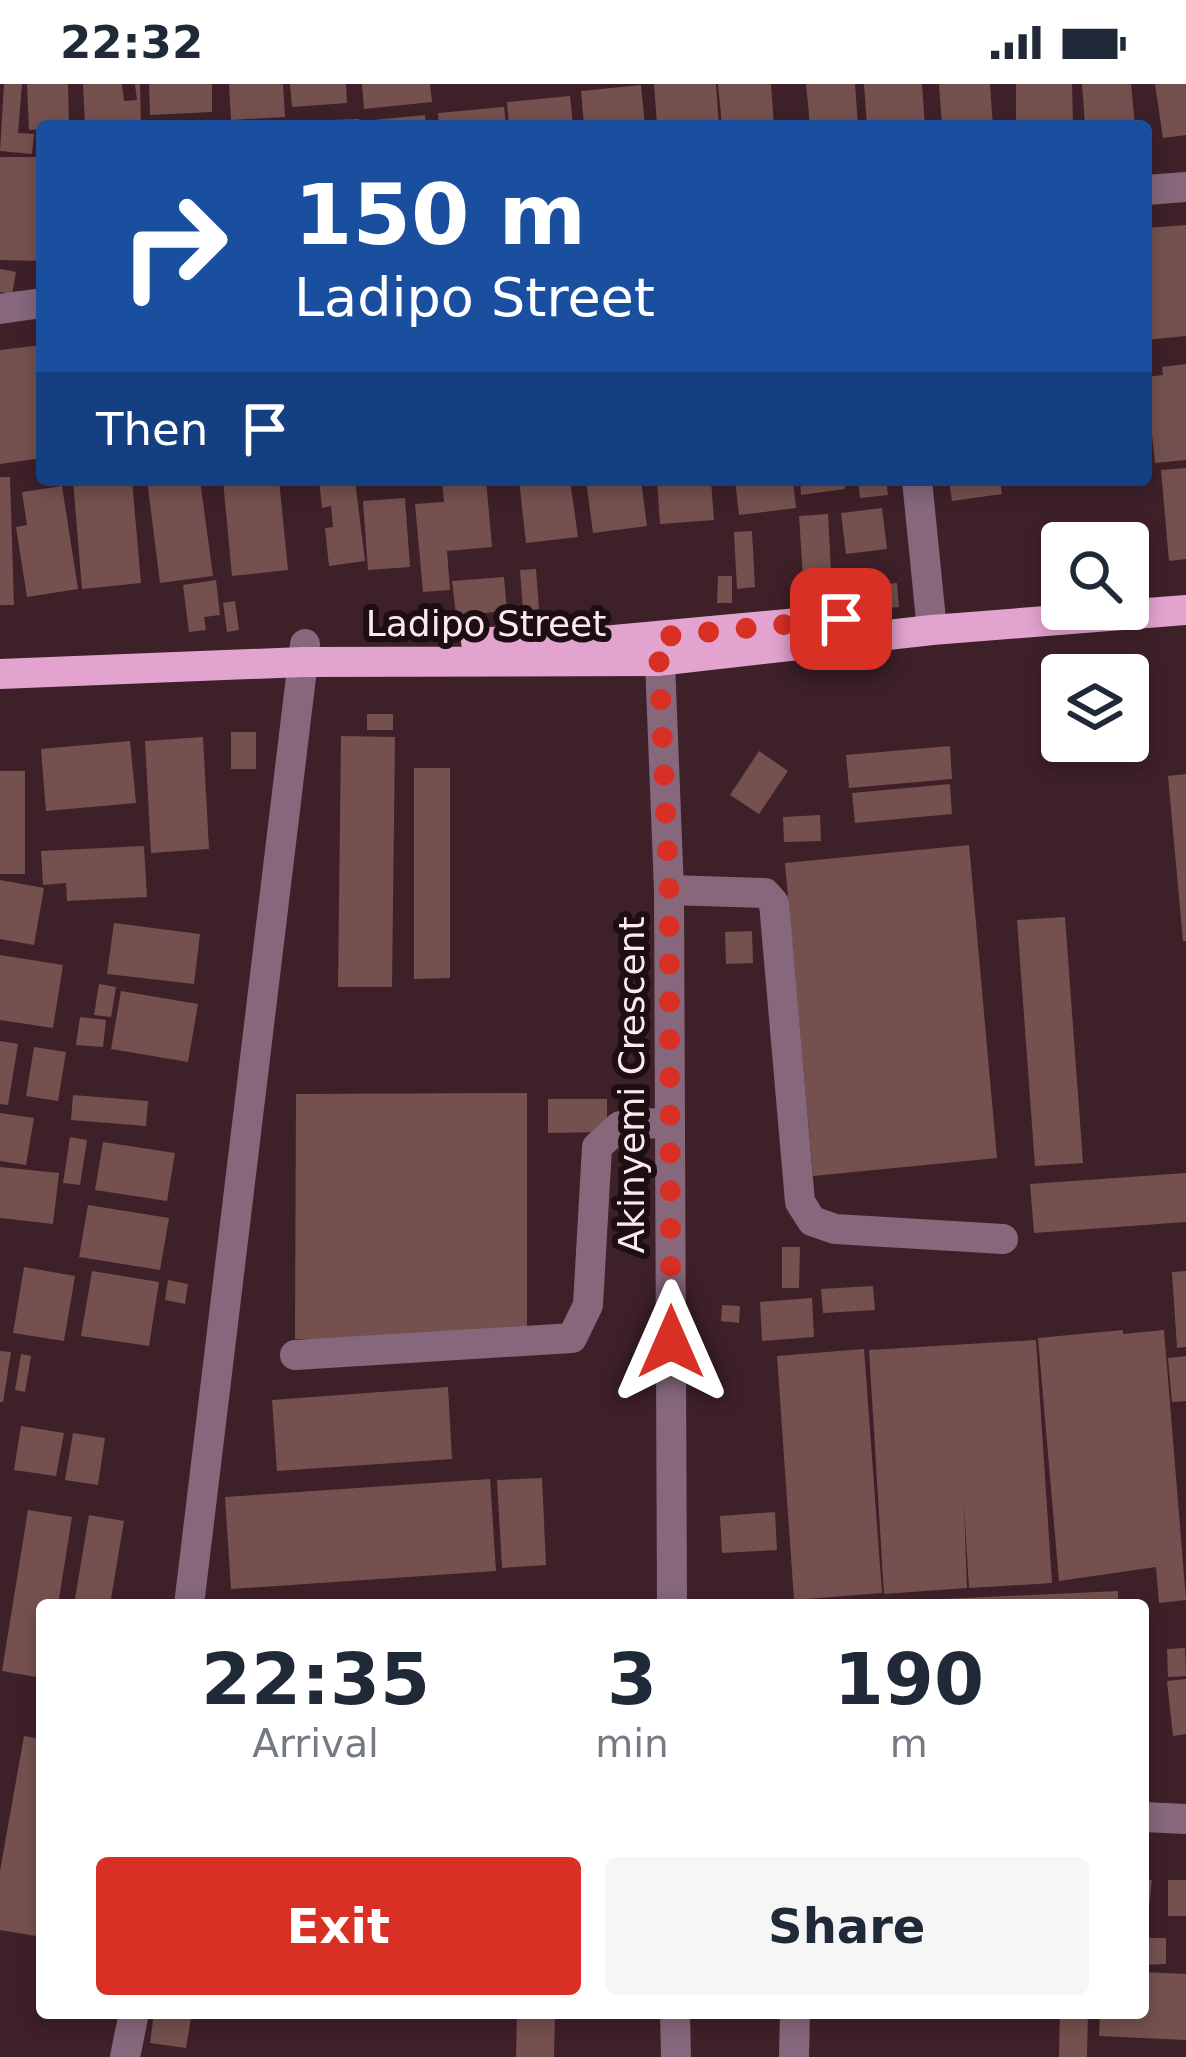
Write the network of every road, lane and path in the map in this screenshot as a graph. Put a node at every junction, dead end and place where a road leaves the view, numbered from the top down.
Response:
1 (1186, 187) edge
2 (1152, 190) edge
3 (36, 304) edge
4 (0, 309) edge
5 (918, 486) edge
6 (1186, 589) edge
7 (1149, 592) edge
8 (1041, 602) edge
9 (1186, 610) edge
10 (931, 620) junction
11 (658, 649) junction
12 (304, 653) junction
13 (0, 655) edge
14 (0, 674) edge
15 (669, 890) junction
16 (670, 1122) junction
17 (1003, 1239) dead end
18 (295, 1355) dead end
19 (190, 1599) edge
20 (672, 1599) edge
21 (1149, 1816) edge
22 (1186, 1819) edge
23 (133, 2019) edge
24 (675, 2019) edge
25 (795, 2019) edge
26 (125, 2057) edge
27 (676, 2057) edge
28 (794, 2057) edge

1 - 2 street
3 - 4 street
5 - 10 street
6 - 7 main road
8 - 10 main road, Ladipo Street
9 - 10 main road, Ladipo Street
10 - 11 main road, Ladipo Street
11 - 12 main road, Ladipo Street
11 - 15 street, Akinyemi Crescent
12 - 13 main road, Ladipo Street
12 - 14 main road, Ladipo Street
12 - 19 street
15 - 16 street, Akinyemi Crescent
15 - 17 street
16 - 18 street
16 - 20 street, Akinyemi Crescent
21 - 22 street
23 - 26 street
24 - 27 street
25 - 28 street

